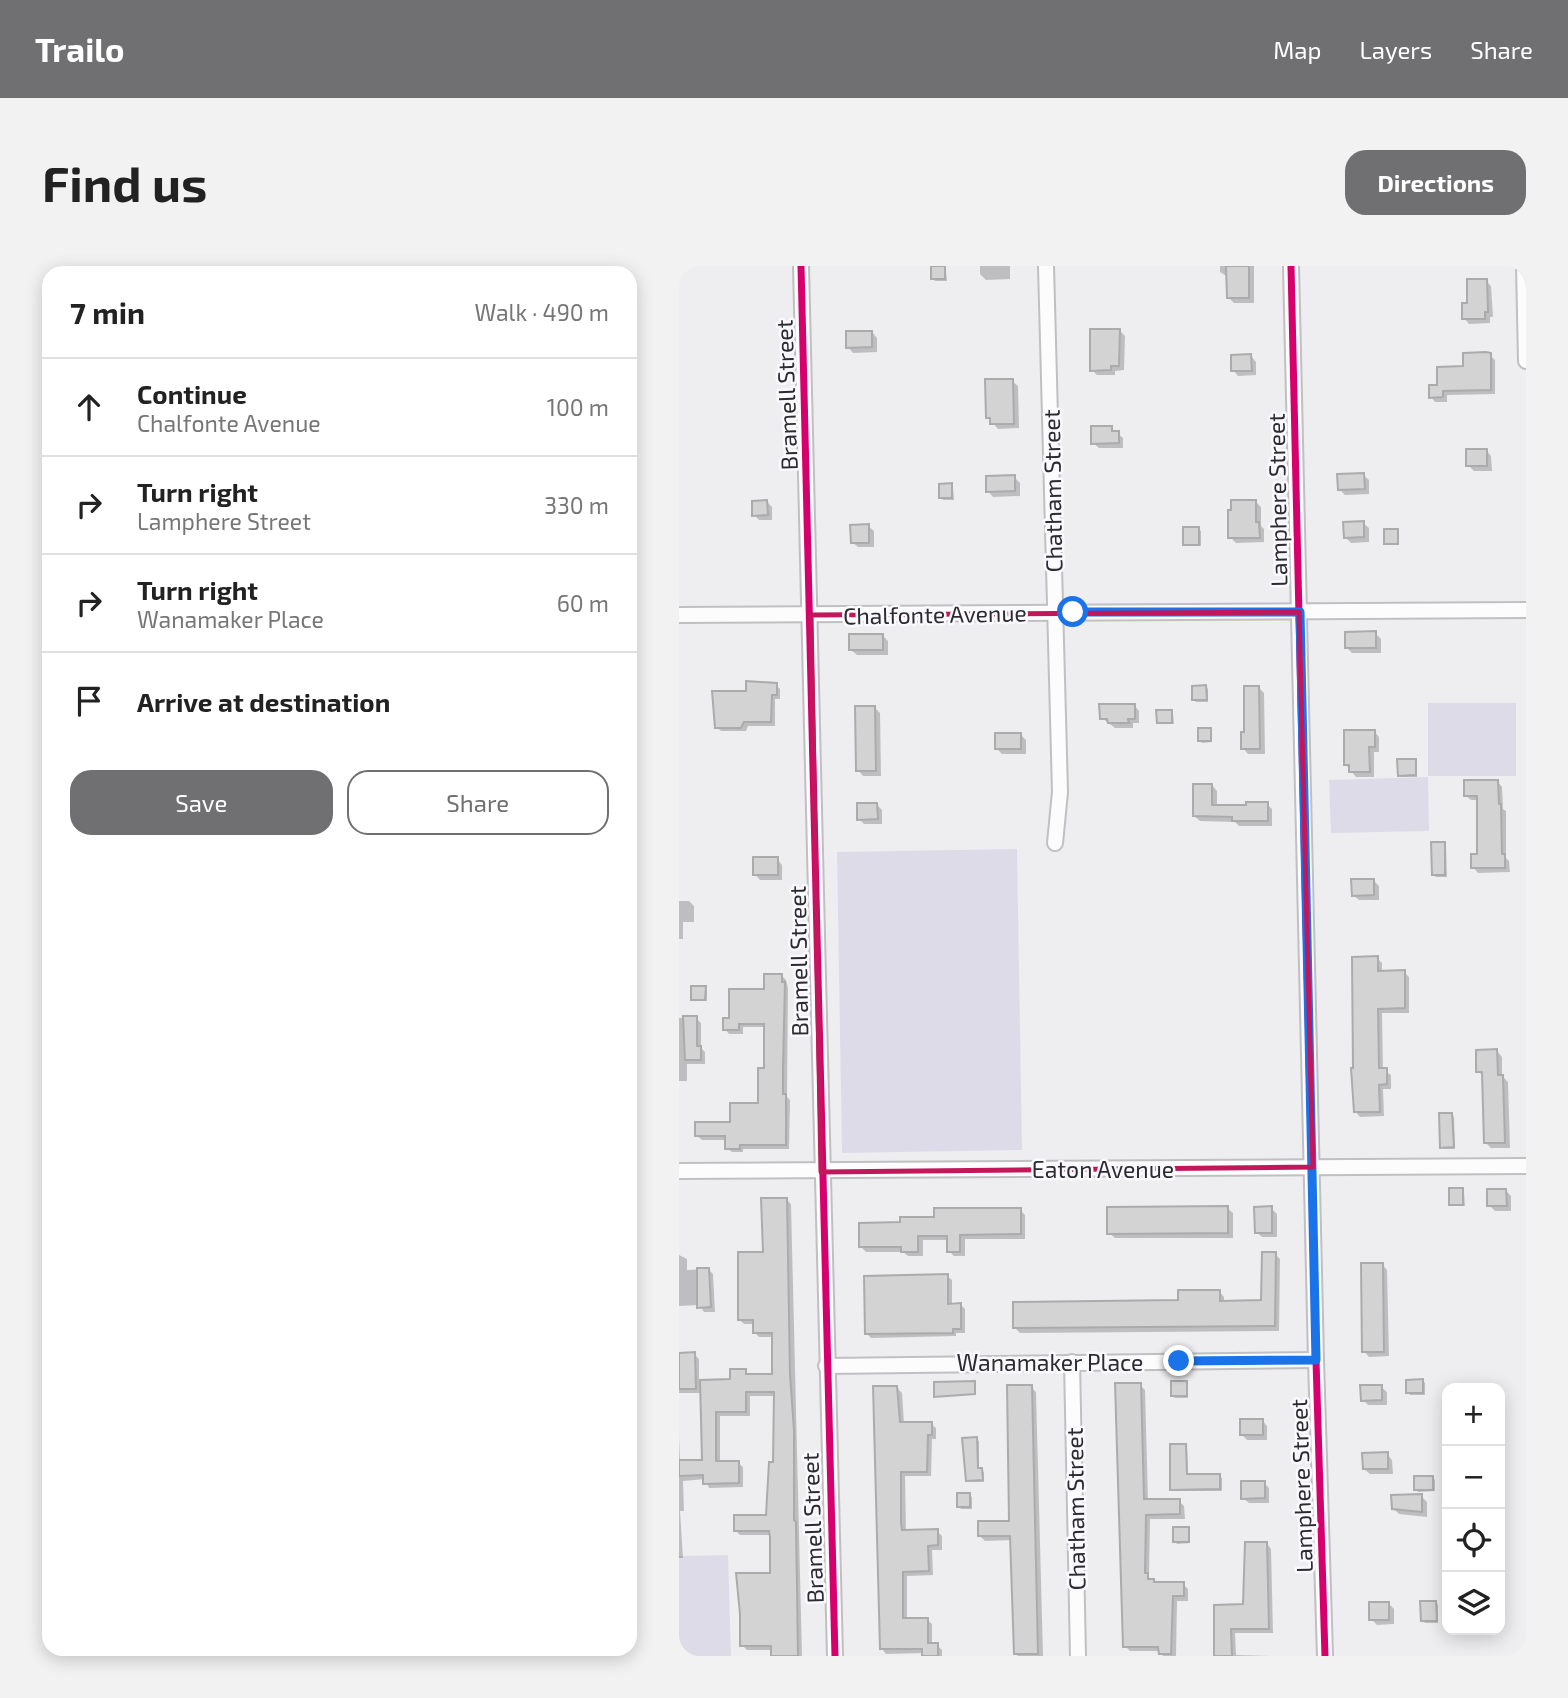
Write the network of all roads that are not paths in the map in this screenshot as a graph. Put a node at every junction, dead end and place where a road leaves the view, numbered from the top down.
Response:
1 (801, 266) edge
2 (1046, 266) edge
3 (1291, 266) edge
4 (1524, 266) edge
5 (1526, 361) edge
6 (1526, 610) edge
7 (1054, 612) junction
8 (1300, 612) junction
9 (679, 615) edge
10 (811, 615) junction
11 (1055, 843) dead end
12 (1526, 1166) edge
13 (1313, 1167) junction
14 (679, 1171) edge
15 (821, 1171) junction
16 (1316, 1360) junction
17 (1072, 1362) junction
18 (826, 1366) junction
19 (835, 1656) edge
20 (1078, 1656) edge
21 (1325, 1656) edge

1 - 10 street, Bramell Street
2 - 7 street, Chatham Street
3 - 8 street, Lamphere Street
4 - 5 street
6 - 8 street, Chalfonte Avenue
7 - 8 street, Chalfonte Avenue
7 - 10 street, Chalfonte Avenue
7 - 11 street, Chatham Street
8 - 13 street, Lamphere Street
9 - 10 street, Chalfonte Avenue
10 - 15 street, Bramell Street
12 - 13 street, Eaton Avenue
13 - 15 street, Eaton Avenue
13 - 16 street, Lamphere Street
14 - 15 street, Eaton Avenue
15 - 18 street, Bramell Street
16 - 17 street, Wanamaker Place
16 - 21 street, Lamphere Street
17 - 18 street, Wanamaker Place
17 - 20 street, Chatham Street
18 - 19 street, Bramell Street

